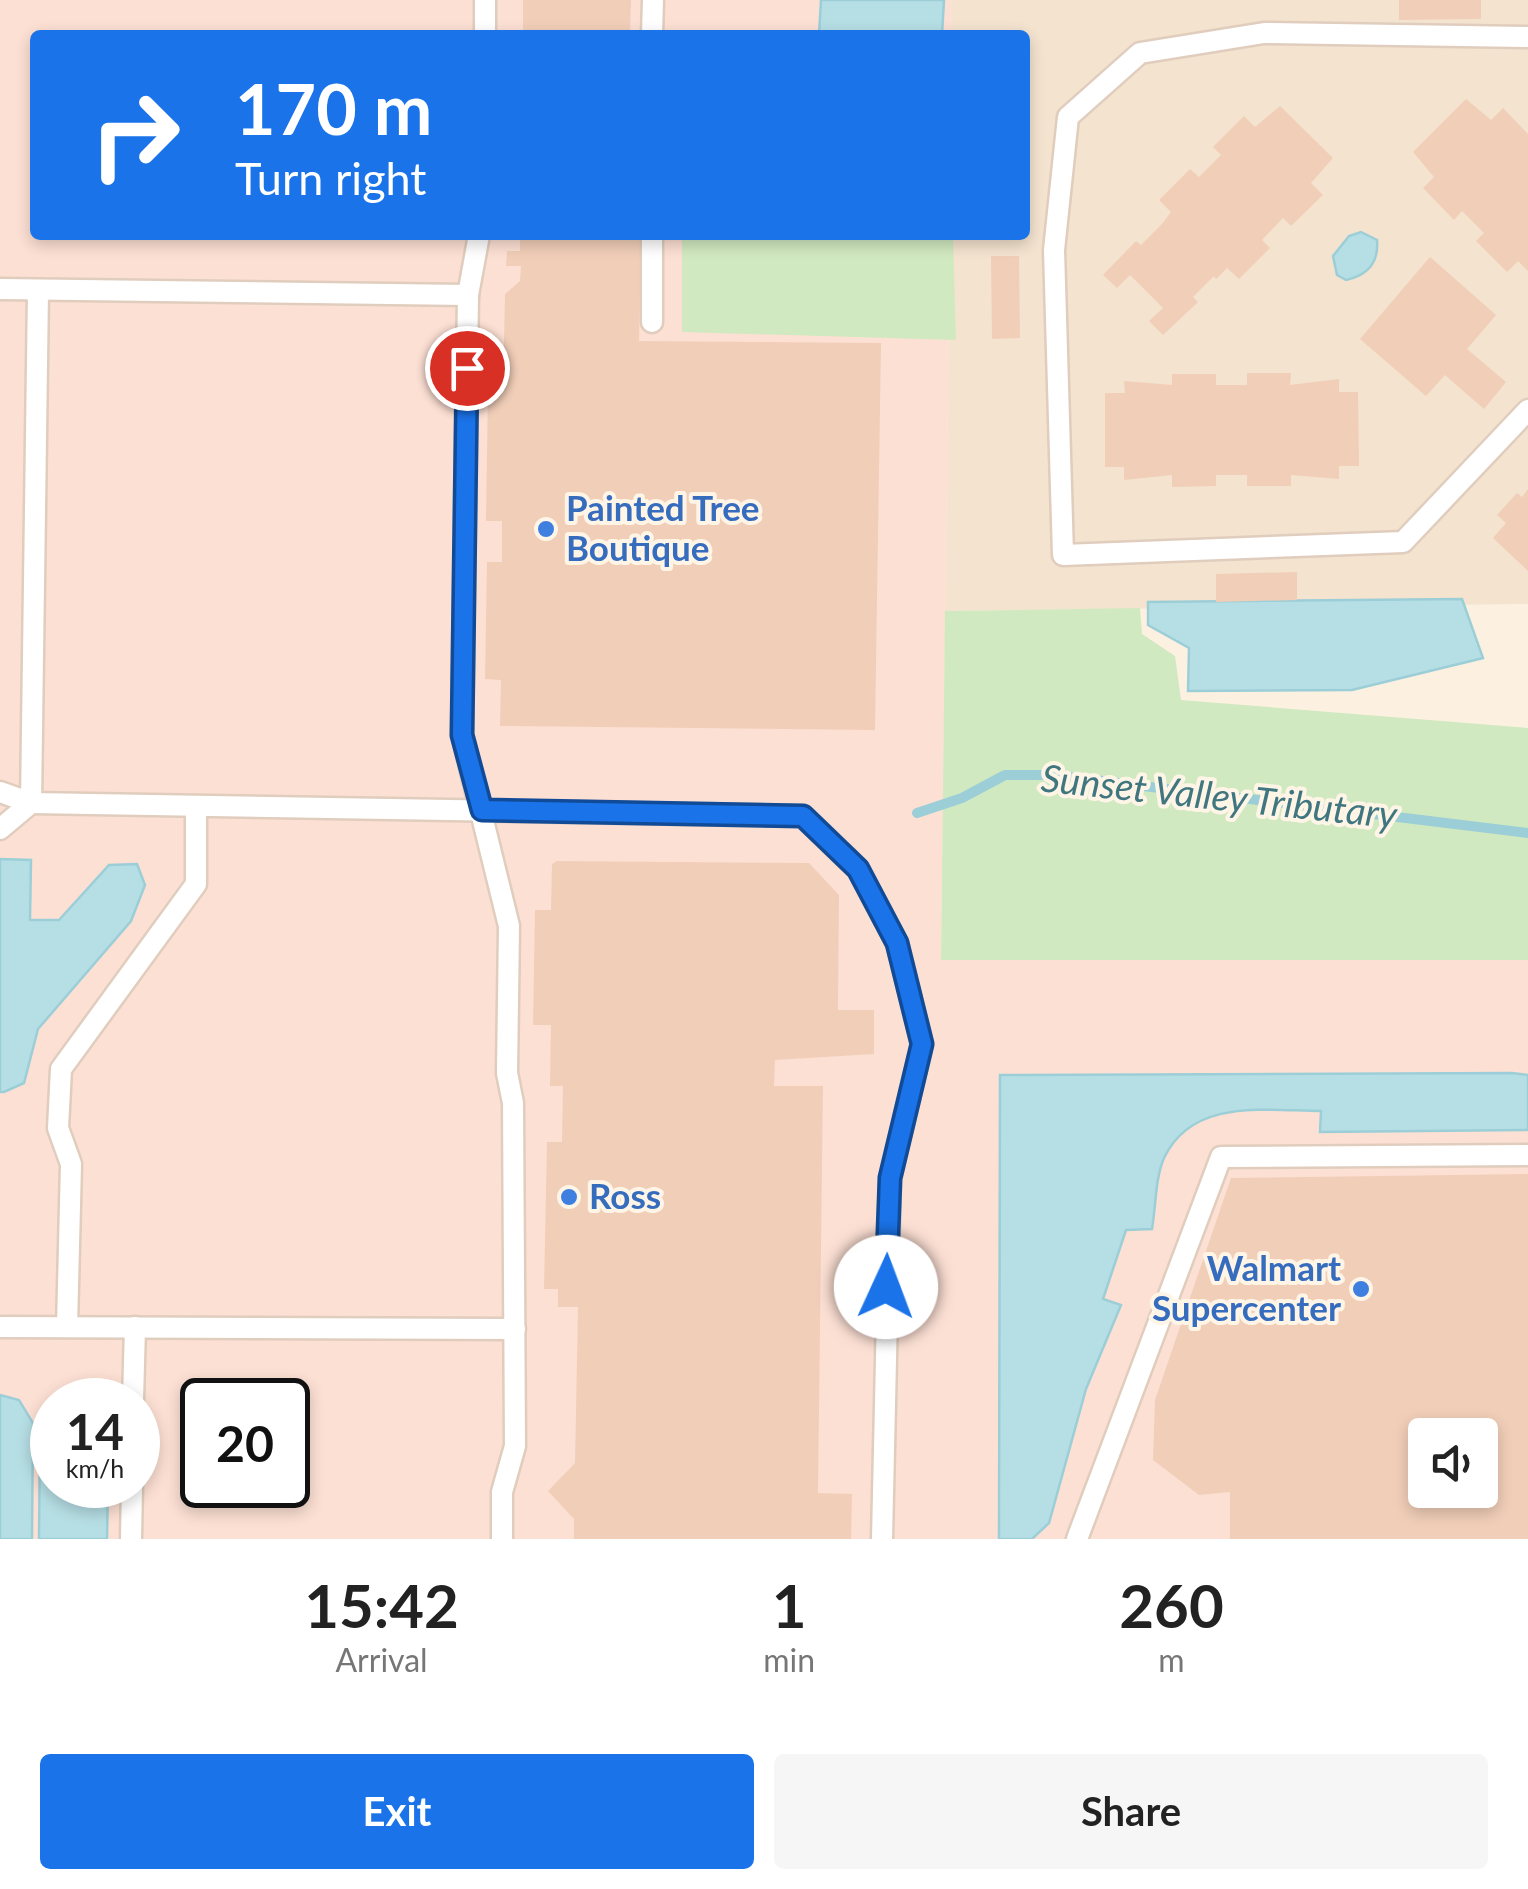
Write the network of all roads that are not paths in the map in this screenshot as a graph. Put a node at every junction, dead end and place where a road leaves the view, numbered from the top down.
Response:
1 (485, 0) edge
2 (652, 0) edge
3 (485, 30) edge
4 (652, 30) edge
5 (1528, 38) edge
6 (479, 240) edge
7 (652, 240) edge
8 (0, 290) edge
9 (38, 290) junction
10 (468, 295) junction
11 (652, 322) dead end
12 (1528, 410) edge
13 (0, 792) edge
14 (31, 804) junction
15 (196, 806) junction
16 (482, 810) junction
17 (0, 830) edge
18 (1528, 1155) edge
19 (0, 1326) edge
20 (67, 1327) junction
21 (135, 1327) junction
22 (515, 1329) junction
23 (134, 1378) edge
24 (131, 1508) edge
25 (130, 1539) edge
26 (502, 1539) edge
27 (882, 1539) edge
28 (1077, 1539) edge

1 - 3 lane
2 - 4 lane
5 - 12 lane
6 - 10 lane
7 - 11 lane
8 - 9 lane
9 - 10 lane
9 - 14 lane
10 - 16 lane
13 - 14 lane
14 - 15 lane
14 - 17 lane
15 - 16 lane
15 - 20 lane
16 - 22 lane
16 - 27 lane
18 - 28 lane
19 - 20 lane
20 - 21 lane
21 - 22 lane
21 - 23 lane
22 - 26 lane
24 - 25 lane

